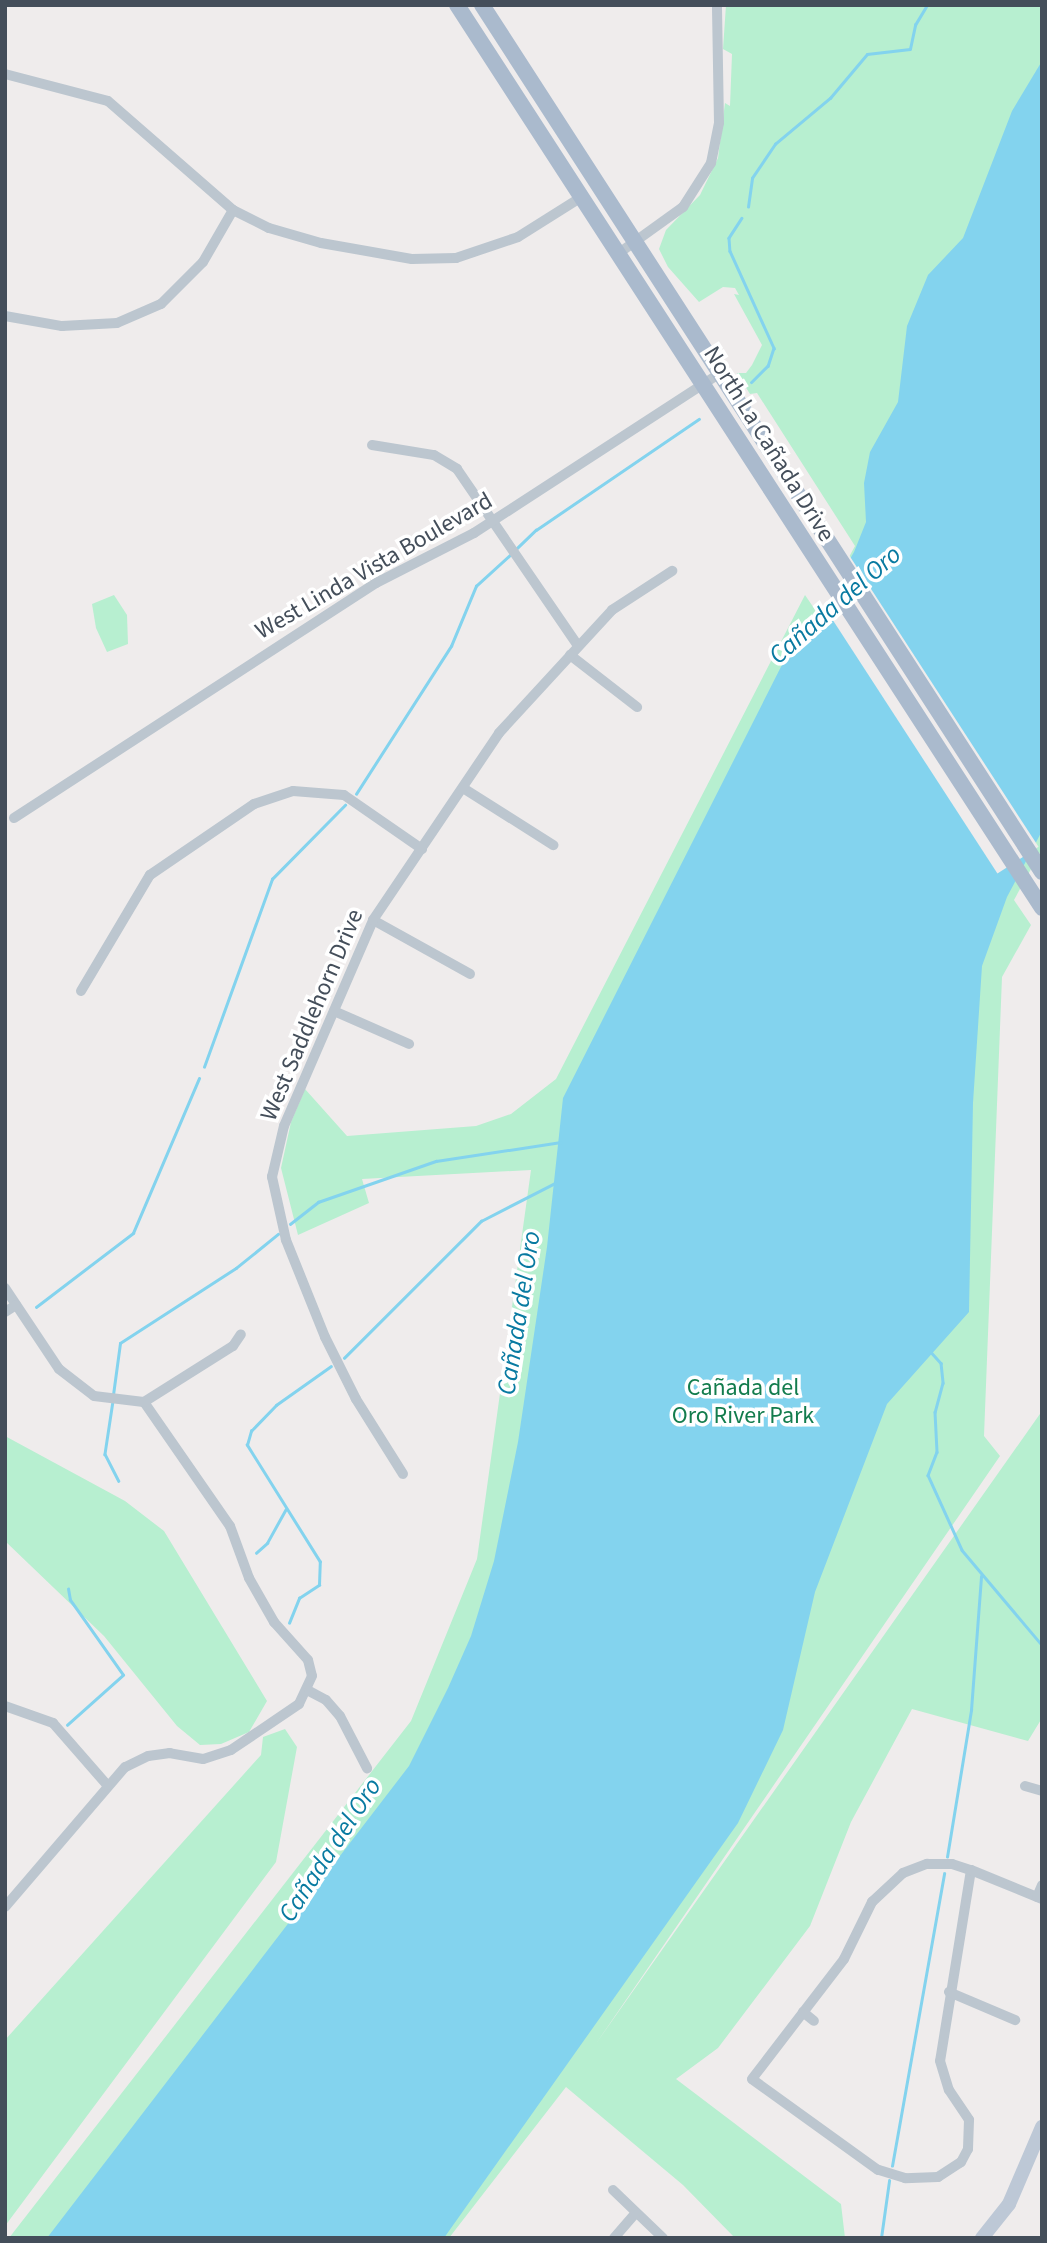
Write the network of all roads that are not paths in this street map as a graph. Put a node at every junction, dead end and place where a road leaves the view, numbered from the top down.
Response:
1 (457, 5) edge
2 (482, 5) edge
3 (717, 5) edge
4 (5, 74) edge
5 (583, 195) junction
6 (233, 210) junction
7 (636, 242) junction
8 (619, 253) junction
9 (5, 316) edge
10 (720, 373) junction
11 (704, 384) junction
12 (372, 446) dead end
13 (494, 521) junction
14 (672, 571) dead end
15 (578, 646) junction
16 (570, 655) junction
17 (637, 707) dead end
18 (463, 788) junction
19 (14, 818) dead end
20 (553, 845) dead end
21 (422, 849) junction
22 (1042, 872) edge
23 (1038, 903) edge
24 (373, 920) junction
25 (470, 974) dead end
26 (81, 992) dead end
27 (334, 1011) junction
28 (409, 1044) dead end
29 (5, 1288) edge
30 (16, 1305) junction
31 (5, 1312) edge
32 (242, 1334) dead end
33 (144, 1402) junction
34 (403, 1474) dead end
35 (309, 1691) junction
36 (5, 1706) edge
37 (366, 1768) dead end
38 (107, 1785) junction
39 (1025, 1786) dead end
40 (1042, 1791) edge
41 (971, 1870) junction
42 (1042, 1885) edge
43 (1040, 1898) edge
44 (5, 1907) edge
45 (949, 1992) junction
46 (803, 2012) junction
47 (1015, 2020) dead end
48 (814, 2021) dead end
49 (1042, 2127) edge
50 (1036, 2156) edge
51 (613, 2190) dead end
52 (636, 2213) junction
53 (614, 2238) edge
54 (663, 2238) edge
55 (982, 2238) edge

1 - 5 main road, North La Cañada Drive
2 - 7 main road, North La Cañada Drive
3 - 7 street
4 - 6 street
5 - 6 street
5 - 8 main road, North La Cañada Drive
6 - 9 street
7 - 8 street
7 - 10 main road, North La Cañada Drive
8 - 11 main road, North La Cañada Drive
10 - 11 street, West Linda Vista Boulevard
10 - 22 main road, North La Cañada Drive
11 - 13 street, West Linda Vista Boulevard
11 - 23 main road, North La Cañada Drive
12 - 13 street
13 - 15 street
13 - 19 street, West Linda Vista Boulevard
14 - 15 street, West Saddlehorn Drive
15 - 16 street, West Saddlehorn Drive
16 - 17 street
16 - 18 street, West Saddlehorn Drive
18 - 20 street
18 - 21 street, West Saddlehorn Drive
21 - 24 street, West Saddlehorn Drive
21 - 26 street
24 - 25 street
24 - 27 street, West Saddlehorn Drive
27 - 28 street
27 - 34 street, West Saddlehorn Drive
29 - 30 street
30 - 31 street
30 - 33 street
32 - 33 street
33 - 35 street
35 - 37 street
35 - 38 street
36 - 38 street
38 - 44 street
39 - 40 street
41 - 43 street
41 - 45 street
41 - 46 street
42 - 43 street
45 - 46 street
45 - 47 street
46 - 48 street
49 - 50 street
50 - 55 street
51 - 52 street
52 - 53 street
52 - 54 street

